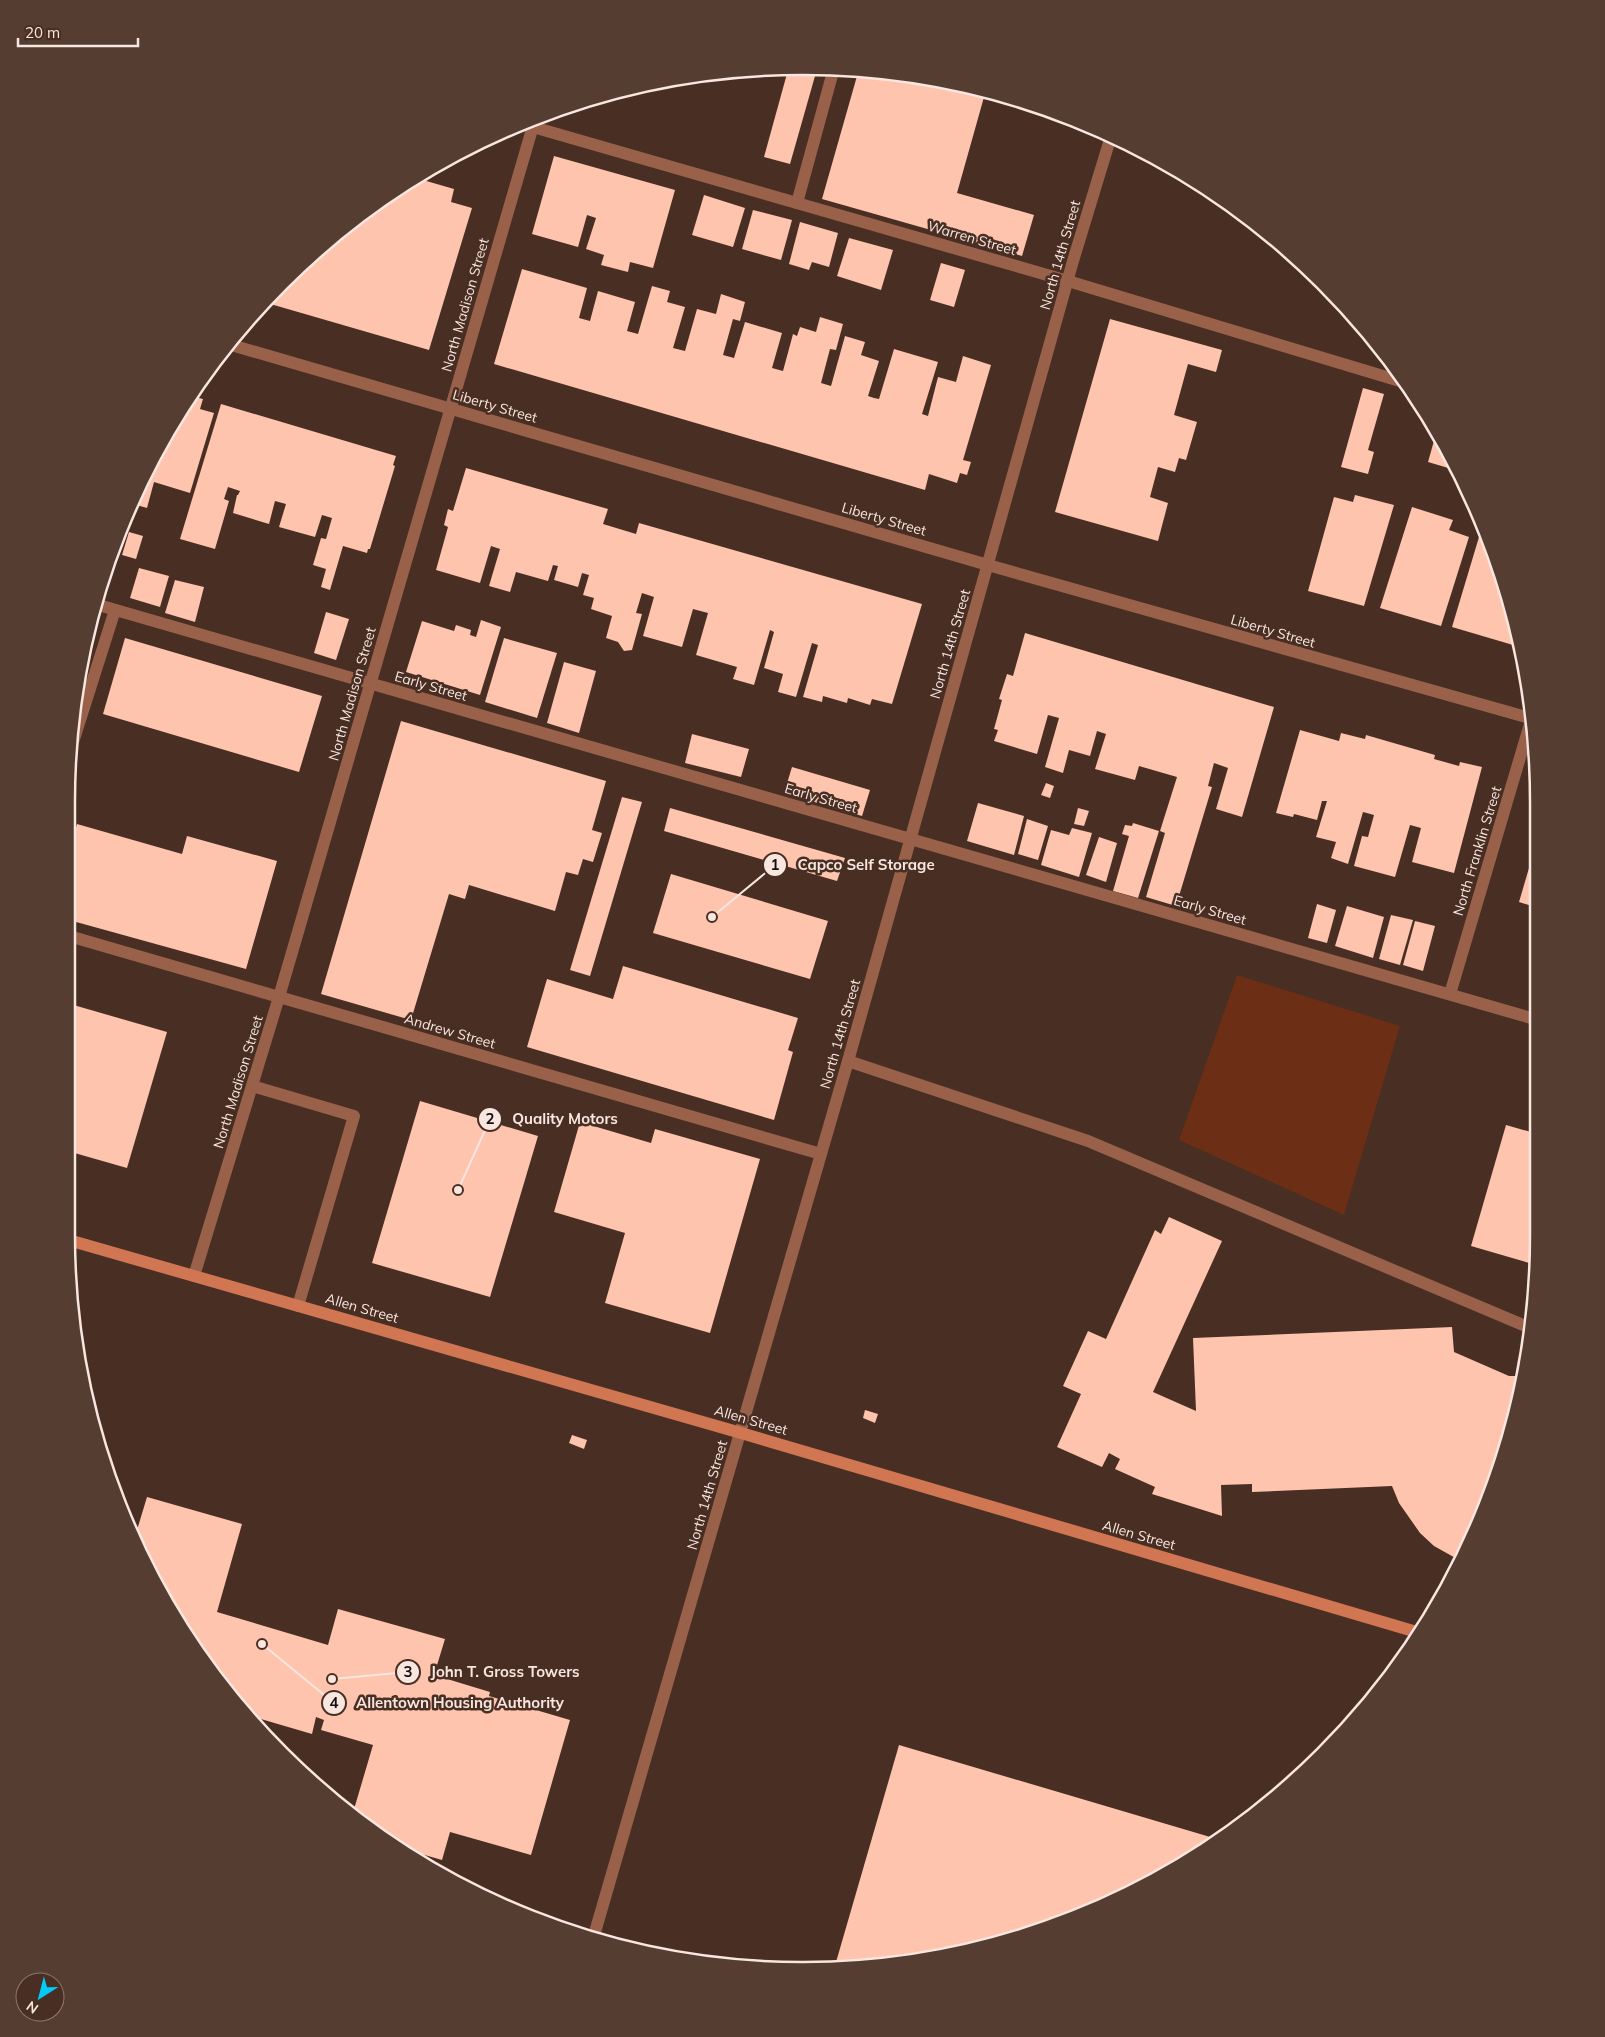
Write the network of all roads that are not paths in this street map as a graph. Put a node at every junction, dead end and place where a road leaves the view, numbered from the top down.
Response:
1 (832, 76) edge
2 (539, 125) edge
3 (533, 127) edge
4 (1109, 143) edge
5 (797, 203) junction
6 (1068, 281) junction
7 (236, 346) edge
8 (1394, 380) edge
9 (450, 409) junction
10 (988, 565) junction
11 (102, 606) edge
12 (115, 610) junction
13 (371, 684) junction
14 (1525, 716) edge
15 (80, 720) edge
16 (1526, 737) edge
17 (911, 839) junction
18 (75, 938) edge
19 (1450, 994) junction
20 (279, 997) junction
21 (1530, 1018) edge
22 (848, 1061) junction
23 (252, 1086) junction
24 (822, 1154) junction
25 (75, 1242) edge
26 (194, 1276) junction
27 (298, 1306) junction
28 (1524, 1326) edge
29 (741, 1433) junction
30 (1412, 1631) edge
31 (595, 1931) edge

1 - 5 street
2 - 5 street, Warren Street
3 - 9 street, North Madison Street
4 - 6 street, North 14th Street
5 - 6 street, Warren Street
6 - 8 street, Warren Street
6 - 10 street, North 14th Street
7 - 9 street, Liberty Street
9 - 10 street, Liberty Street
9 - 13 street, North Madison Street
10 - 14 street, Liberty Street
10 - 17 street, North 14th Street
11 - 12 street, Early Street
12 - 13 street, Early Street
12 - 15 street
13 - 17 street, Early Street
13 - 20 street, North Madison Street
16 - 19 street, North Franklin Street
17 - 19 street, Early Street
17 - 22 street, North 14th Street
18 - 20 street, Andrew Street
19 - 21 street, Early Street
20 - 23 street, North Madison Street
20 - 24 street, Andrew Street
22 - 24 street, North 14th Street
22 - 28 street
23 - 26 street, North Madison Street
23 - 27 street
24 - 29 street, North 14th Street
25 - 26 street, Allen Street
26 - 27 street, Allen Street
27 - 29 street, Allen Street
29 - 30 street, Allen Street
29 - 31 street, North 14th Street

